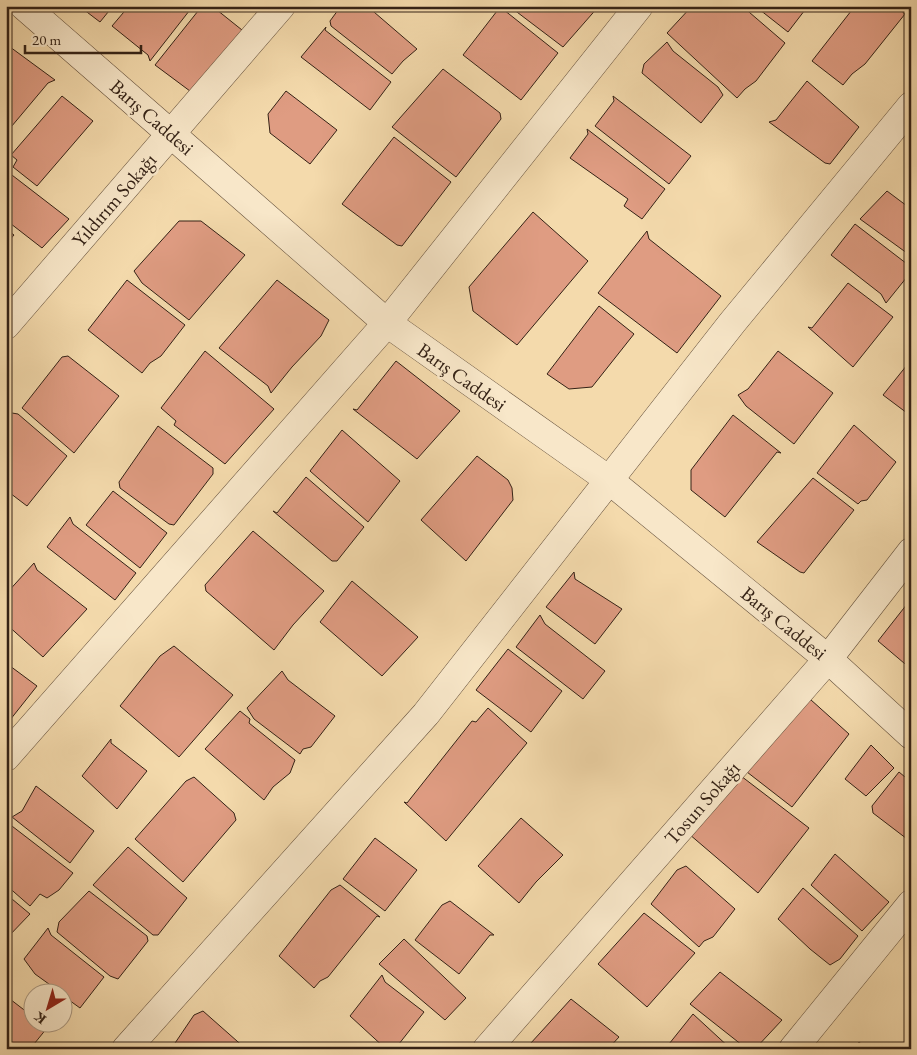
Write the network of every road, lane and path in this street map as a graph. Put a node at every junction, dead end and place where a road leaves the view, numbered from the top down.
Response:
1 (24, 6) edge
2 (281, 6) edge
3 (639, 6) edge
4 (911, 106) edge
5 (171, 134) junction
6 (387, 323) junction
7 (6, 325) edge
8 (609, 480) junction
9 (911, 552) edge
10 (828, 659) junction
11 (911, 735) edge
12 (6, 757) edge
13 (911, 904) edge
14 (126, 1049) edge
15 (487, 1049) edge
16 (794, 1049) edge

1 - 5 street, Barış Caddesi
2 - 5 street, Yıldırım Sokağı
3 - 6 street
4 - 8 street
5 - 6 street, Barış Caddesi
5 - 7 street, Yıldırım Sokağı
6 - 8 street, Barış Caddesi
6 - 12 street
8 - 10 street, Barış Caddesi
8 - 14 street
9 - 10 street, Tosun Sokağı
10 - 11 street, Barış Caddesi
10 - 15 street, Tosun Sokağı
13 - 16 street

